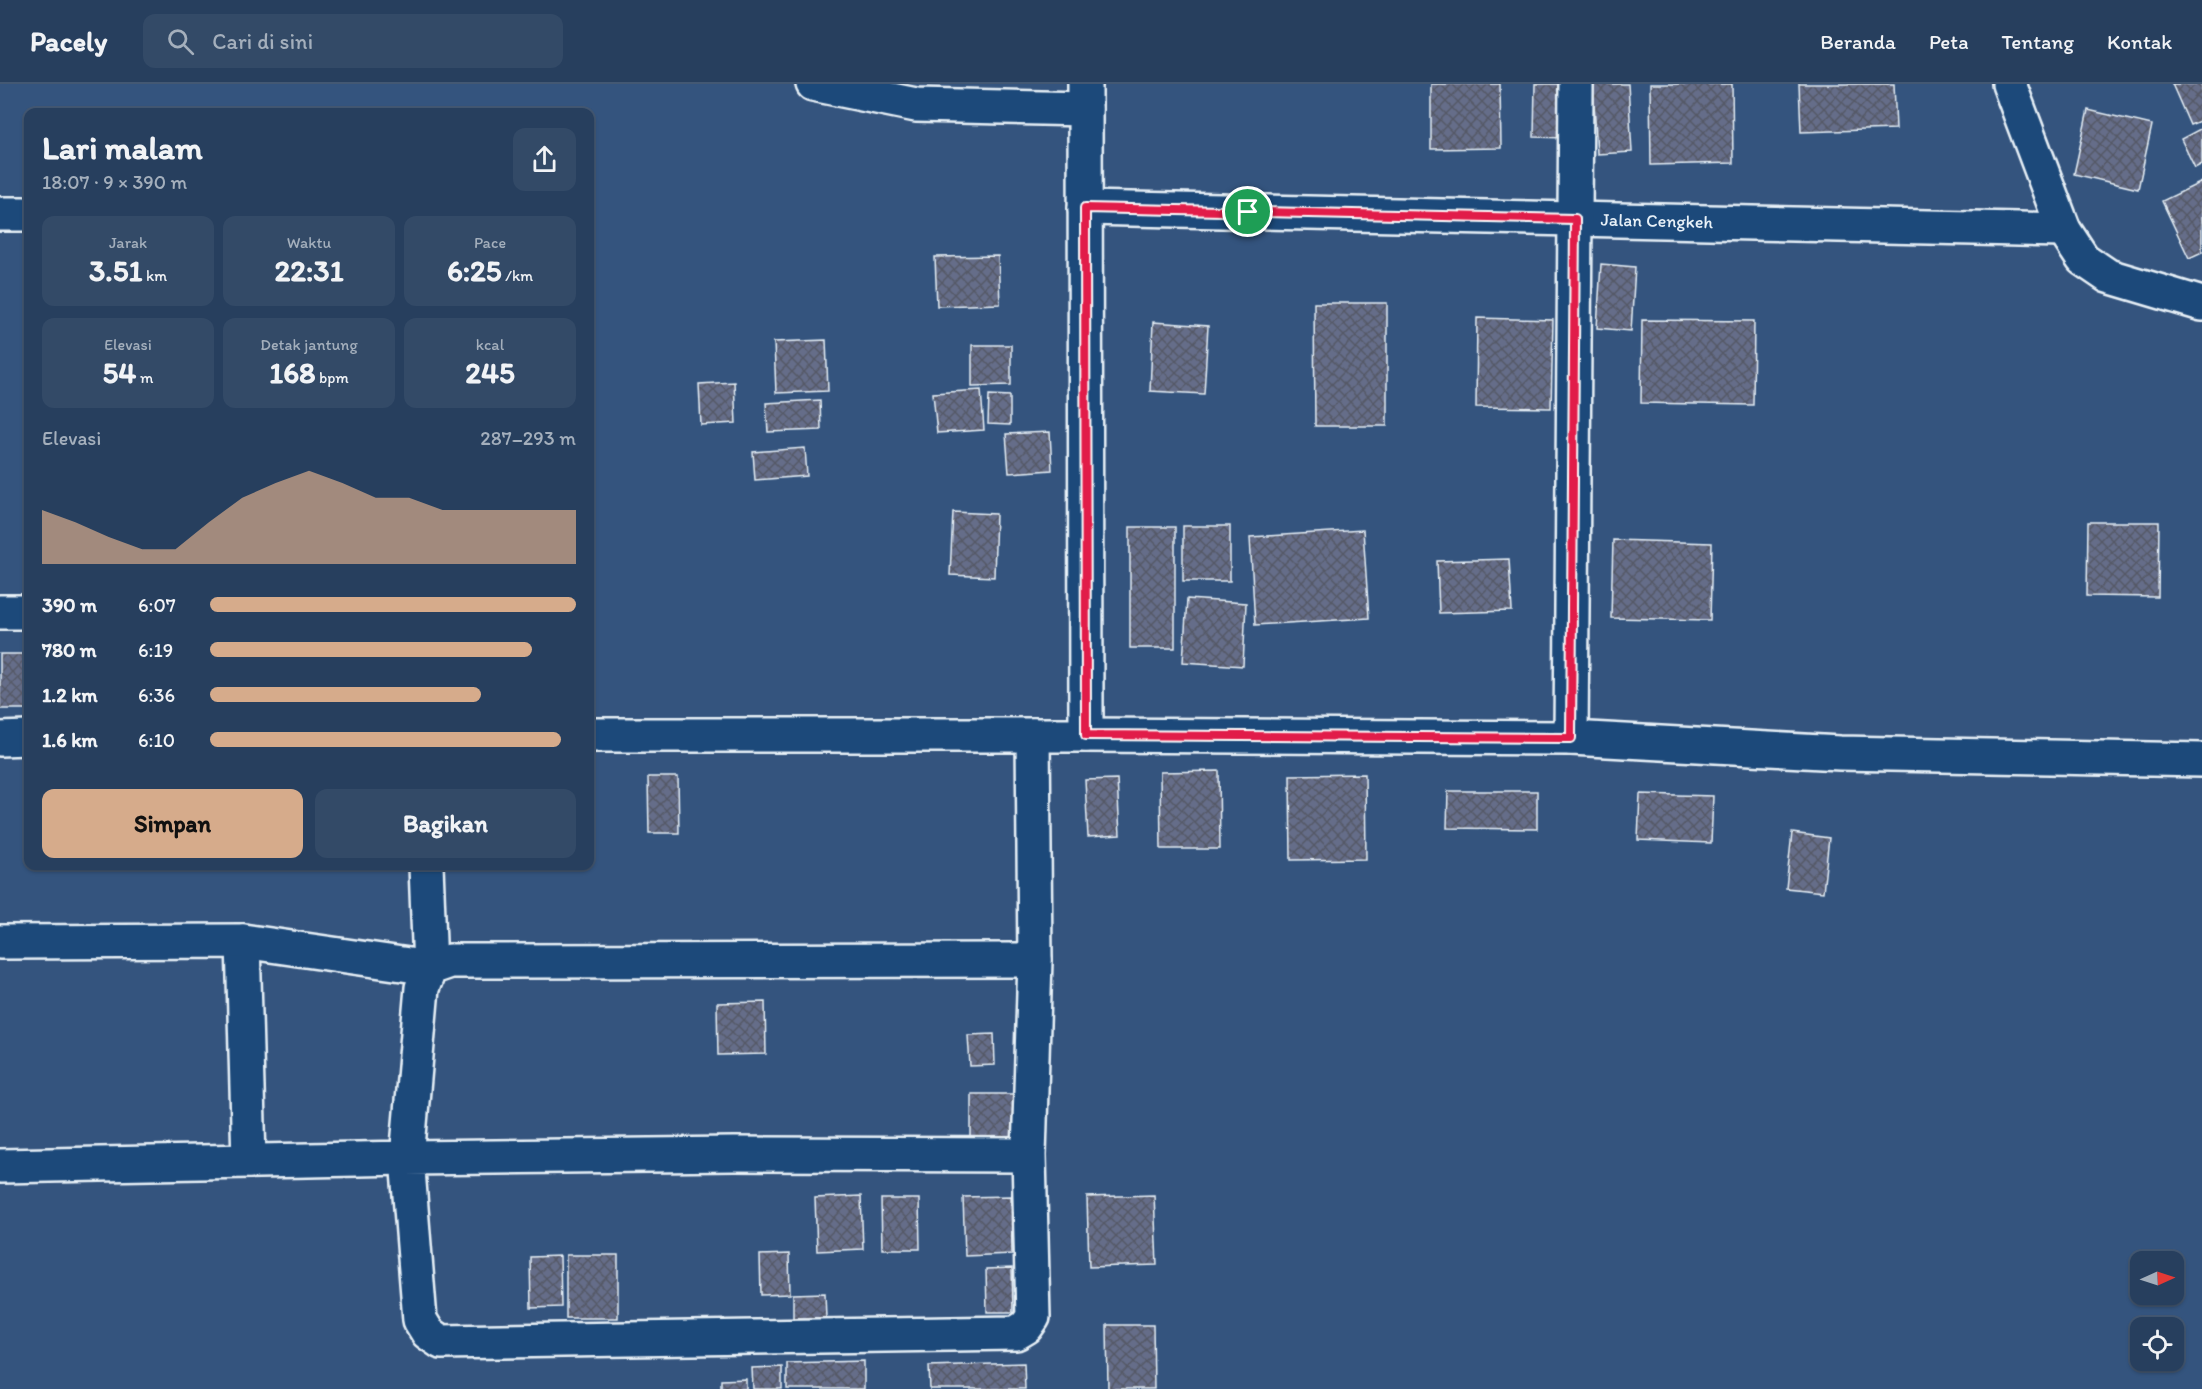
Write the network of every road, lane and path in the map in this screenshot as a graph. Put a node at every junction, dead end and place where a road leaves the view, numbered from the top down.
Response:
1 (813, 84) edge
2 (1576, 84) edge
3 (2009, 84) edge
4 (1085, 97) edge
5 (1085, 208) junction
6 (0, 214) edge
7 (24, 214) edge
8 (1575, 219) junction
9 (2064, 230) junction
10 (2202, 304) edge
11 (0, 612) edge
12 (24, 612) edge
13 (594, 735) edge
14 (1033, 735) junction
15 (1086, 735) junction
16 (24, 738) edge
17 (1571, 738) junction
18 (0, 739) edge
19 (2202, 760) edge
20 (426, 870) edge
21 (243, 941) junction
22 (0, 942) edge
23 (1035, 960) junction
24 (430, 968) junction
25 (1029, 1155) junction
26 (407, 1158) junction
27 (249, 1161) junction
28 (0, 1166) edge

1 - 4 street
2 - 8 street
3 - 9 street
4 - 5 street
5 - 8 street, Jalan Cengkeh
5 - 15 street
6 - 7 street
8 - 9 street, Jalan Cengkeh
8 - 17 street
9 - 10 street
11 - 12 street
13 - 14 street
14 - 15 street
14 - 23 street
15 - 17 street
16 - 18 street
17 - 19 street
20 - 24 street
21 - 22 street
21 - 24 street
21 - 27 street
23 - 24 street
23 - 25 street
24 - 26 street
25 - 26 street
25 - 26 street
26 - 27 street
27 - 28 street

